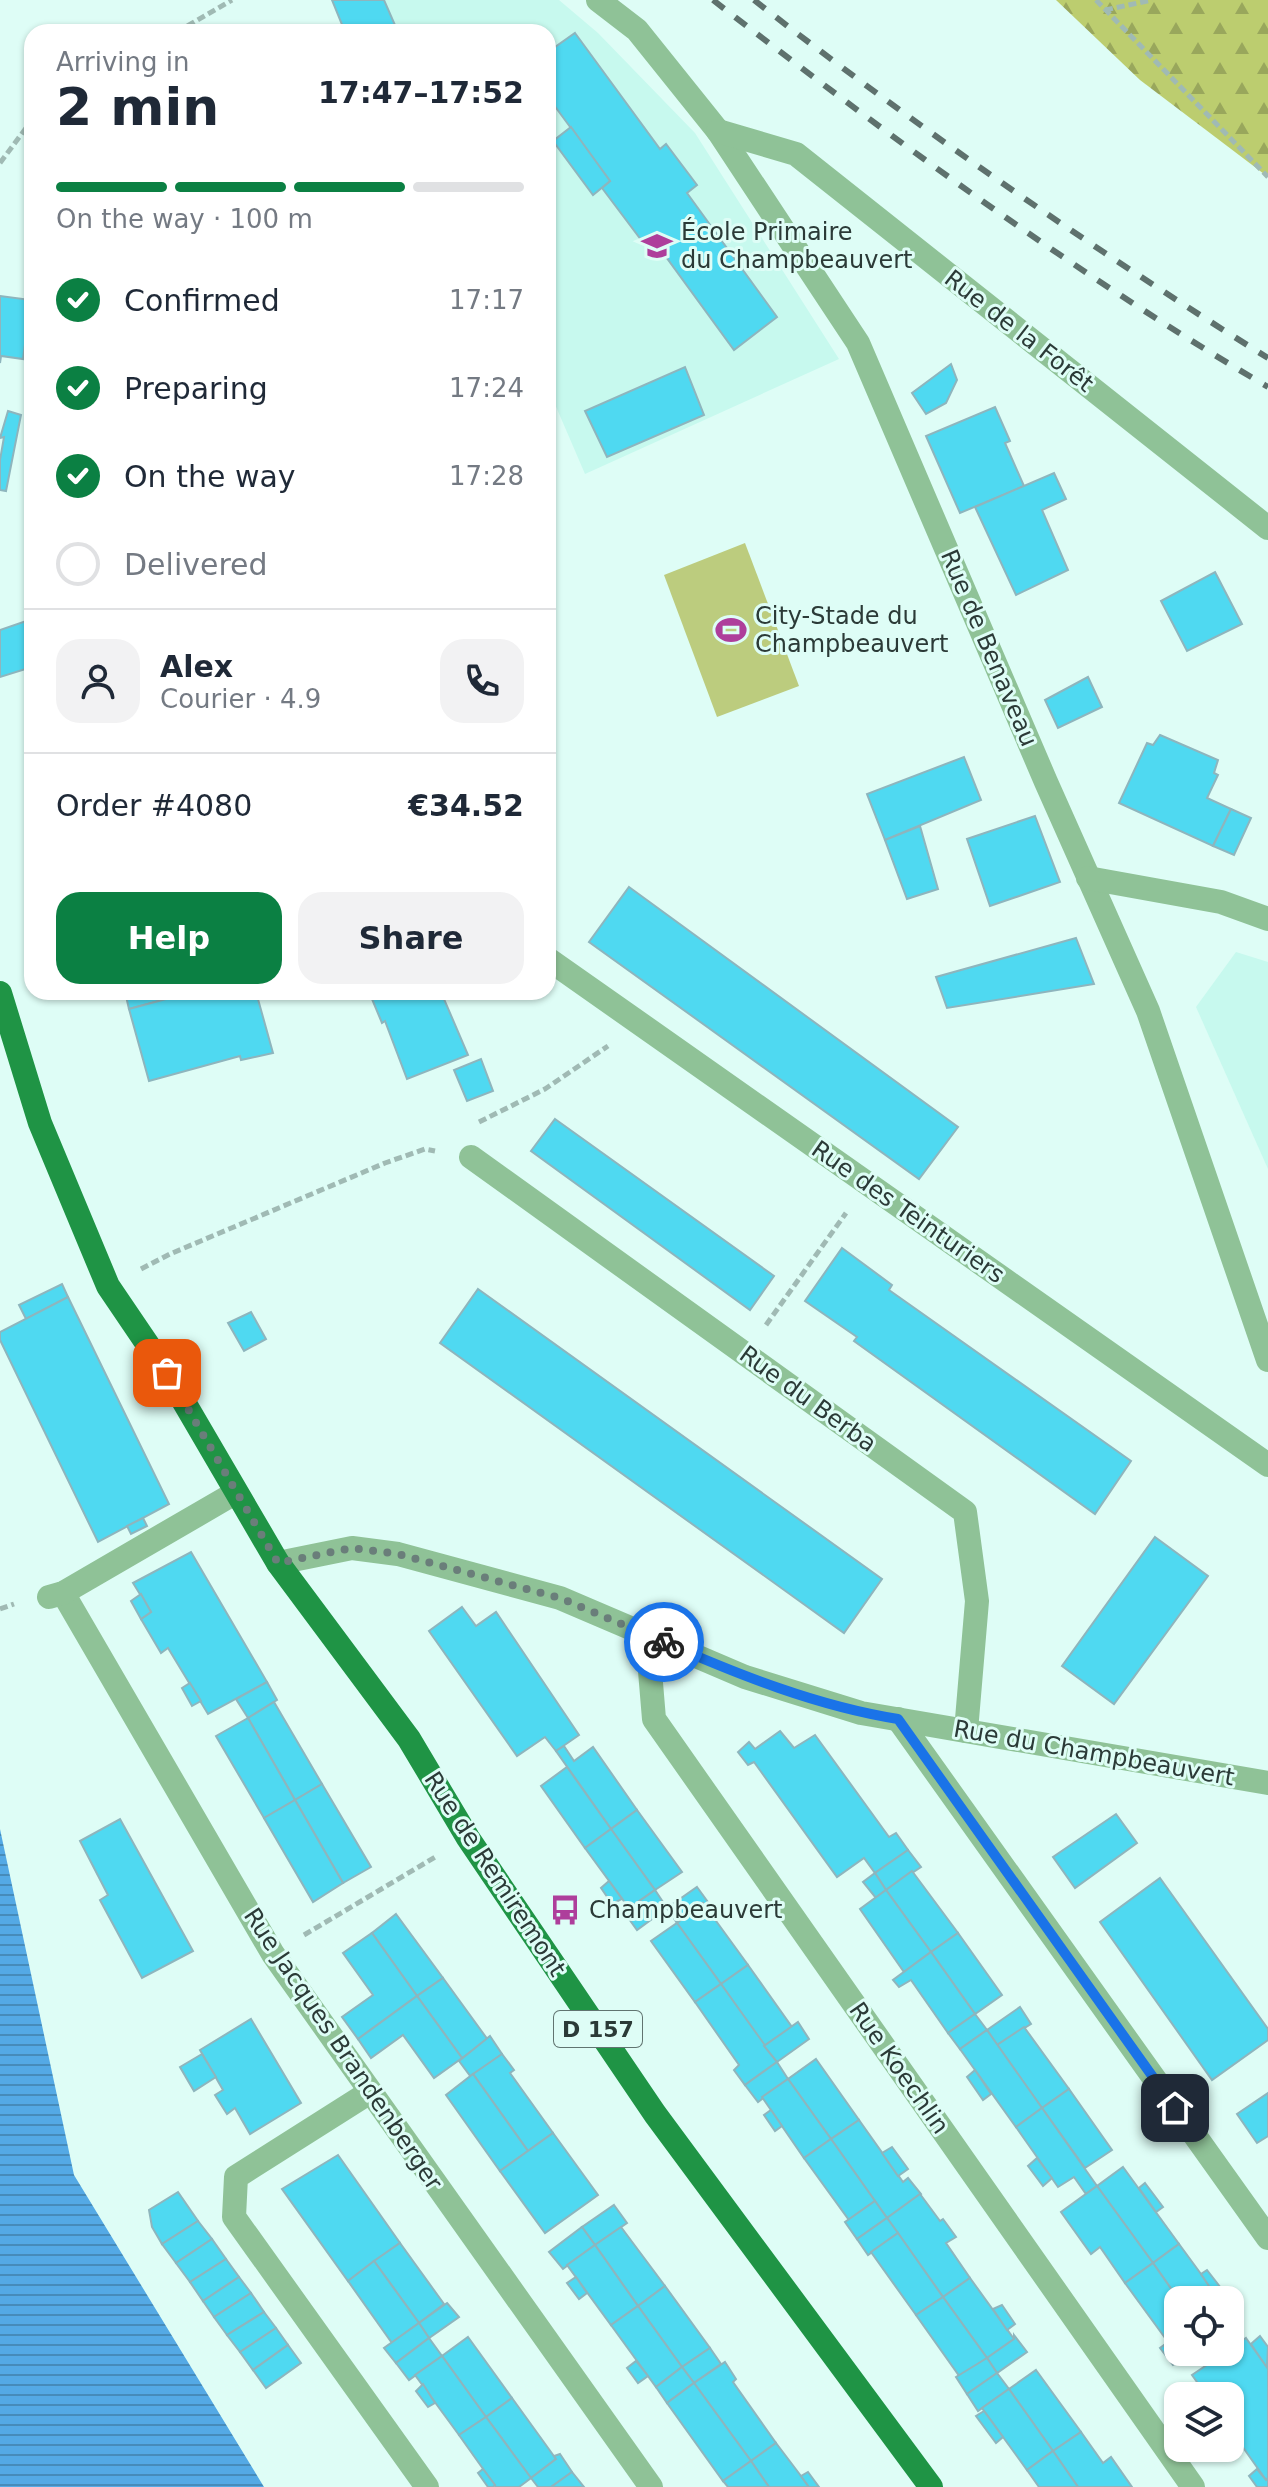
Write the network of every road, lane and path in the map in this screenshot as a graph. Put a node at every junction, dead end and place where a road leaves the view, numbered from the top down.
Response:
1 (232, 0) edge
2 (598, 0) edge
3 (1096, 0) edge
4 (1152, 0) edge
5 (1104, 10) junction
6 (191, 24) edge
7 (24, 131) edge
8 (718, 131) junction
9 (0, 163) edge
10 (1268, 177) edge
11 (1268, 528) edge
12 (1088, 878) junction
13 (1268, 919) edge
14 (556, 965) edge
15 (0, 993) edge
16 (641, 1024) junction
17 (478, 1123) dead end
18 (438, 1143) dead end
19 (425, 1149) junction
20 (471, 1157) joint
21 (868, 1183) junction
22 (170, 1254) dead end
23 (745, 1354) junction
24 (1268, 1360) edge
25 (1268, 1465) edge
26 (235, 1493) junction
27 (278, 1563) junction
28 (11, 1605) dead end
29 (0, 1609) edge
30 (647, 1635) junction
31 (898, 1719) junction
32 (966, 1731) junction
33 (1268, 1783) edge
34 (468, 1838) junction
35 (273, 1954) junction
36 (370, 2092) junction
37 (1268, 2238) edge
38 (427, 2487) edge
39 (651, 2487) edge
40 (931, 2487) edge
41 (1193, 2487) edge

1 - 6 path
2 - 8 street, Rue de Benaveau
3 - 5 path
4 - 5 path
5 - 10 path
7 - 9 path
8 - 11 street, Rue de la Forêt
8 - 12 street, Rue de Benaveau
12 - 13 street
12 - 24 street, Rue de Benaveau
14 - 16 street, Rue des Teinturiers
15 - 26 main road, Rue de Remiremont / D 157
16 - 17 path
16 - 21 street, Rue des Teinturiers
18 - 19 path
19 - 20 path
19 - 22 path
20 - 23 street, Rue du Berba
21 - 23 path
21 - 25 street, Rue des Teinturiers
23 - 32 street, Rue du Berba
26 - 27 main road, Rue de Remiremont / D 157
26 - 35 street, Rue Jacques Brandenberger
27 - 30 street, Rue du Champbeauvert
27 - 34 main road, Rue de Remiremont / D 157
28 - 29 path
30 - 31 street, Rue du Champbeauvert
30 - 41 street, Rue Koechlin
31 - 32 street, Rue du Champbeauvert
31 - 37 street
32 - 33 street, Rue du Champbeauvert
34 - 35 path
34 - 40 main road, Rue de Remiremont / D 157
35 - 36 street, Rue Jacques Brandenberger
36 - 38 street
36 - 39 street, Rue Jacques Brandenberger

